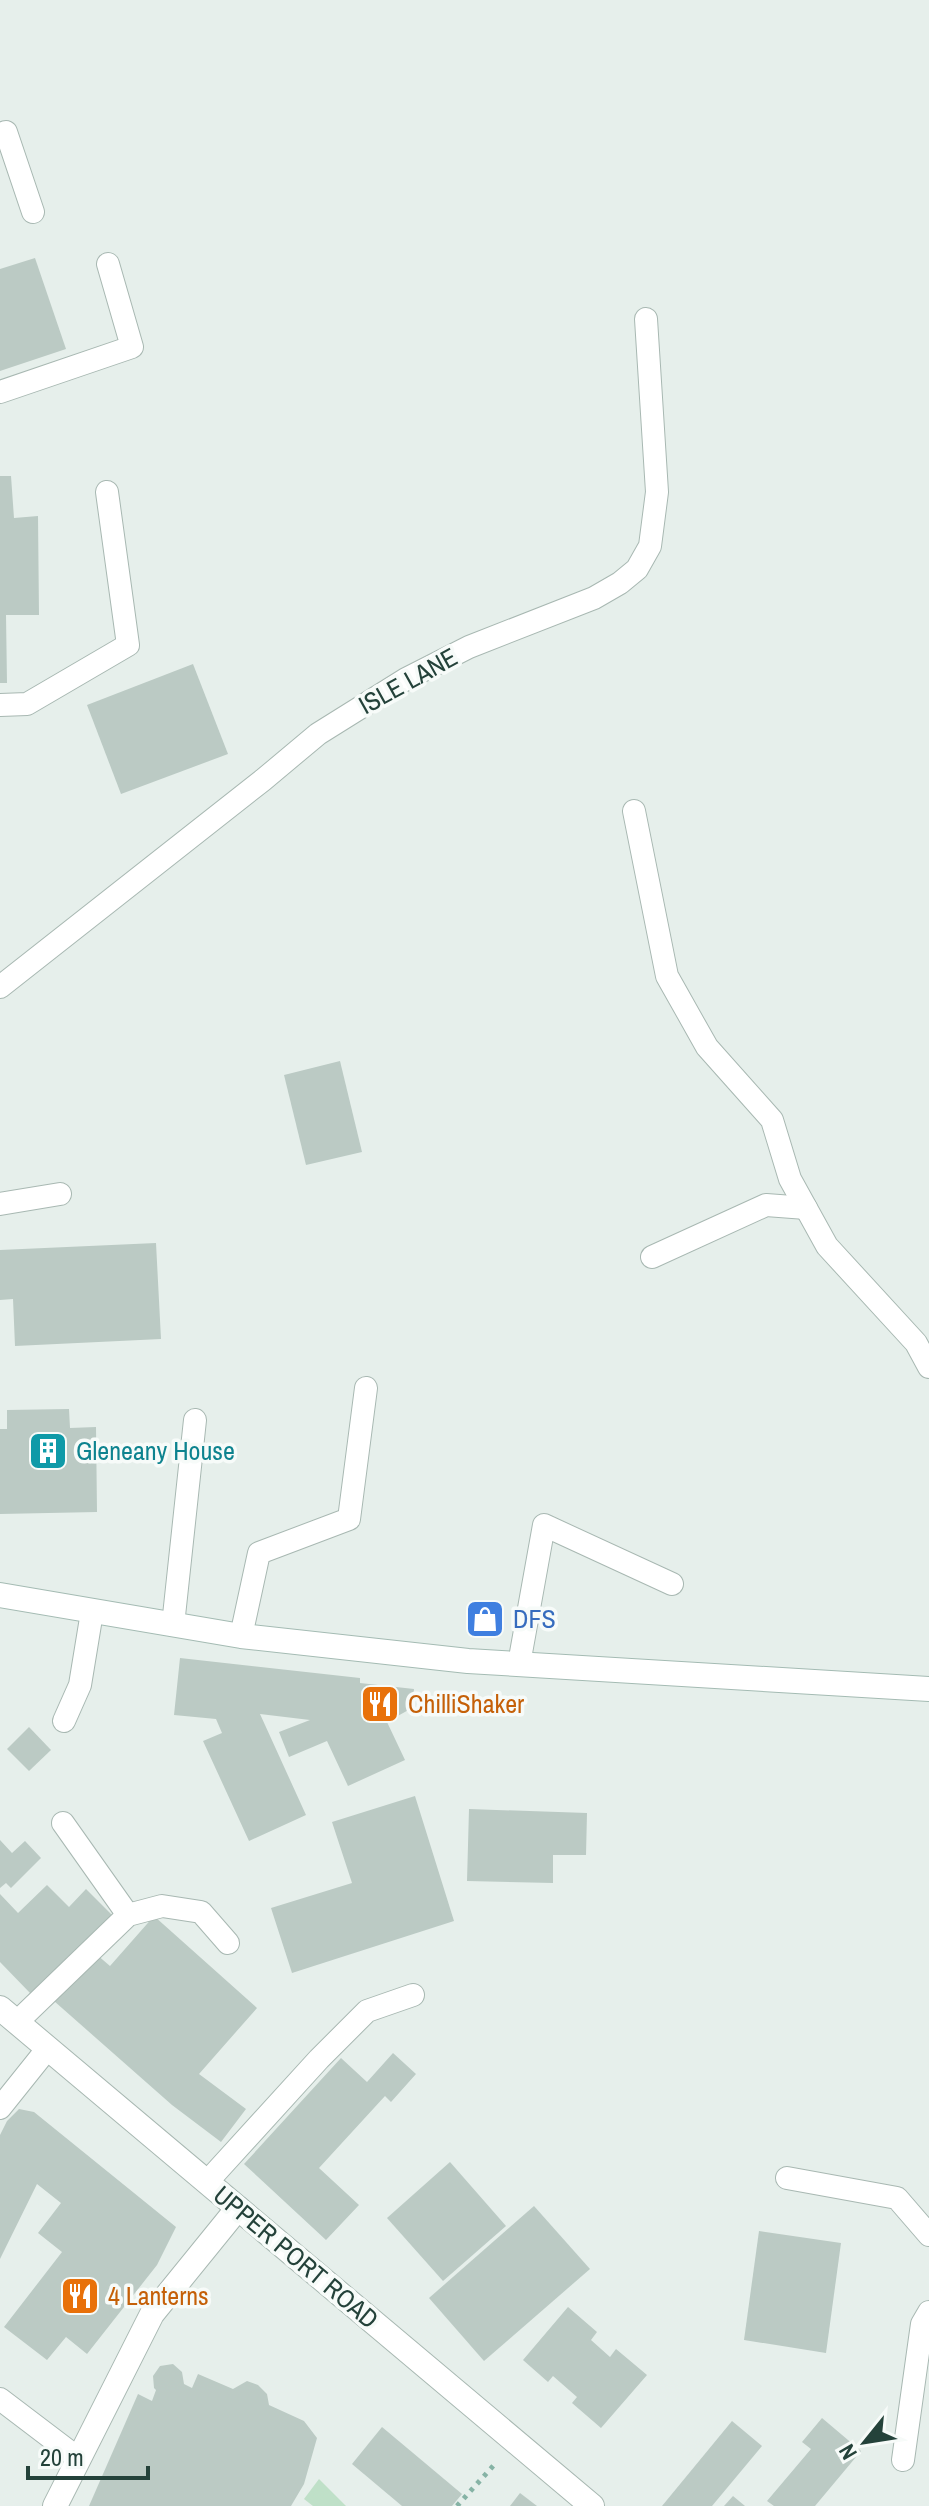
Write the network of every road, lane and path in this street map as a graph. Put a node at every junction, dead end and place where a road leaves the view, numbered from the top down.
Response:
1 (0, 134) edge
2 (33, 212) dead end
3 (108, 264) dead end
4 (646, 319) dead end
5 (0, 392) edge
6 (107, 492) dead end
7 (0, 705) edge
8 (634, 811) dead end
9 (0, 987) edge
10 (60, 1194) dead end
11 (0, 1204) edge
12 (806, 1208) junction
13 (652, 1257) dead end
14 (929, 1367) edge
15 (366, 1388) dead end
16 (195, 1420) dead end
17 (672, 1584) dead end
18 (0, 1595) edge
19 (92, 1612) junction
20 (173, 1625) junction
21 (241, 1636) junction
22 (519, 1664) junction
23 (929, 1689) edge
24 (64, 1721) dead end
25 (63, 1823) dead end
26 (128, 1915) junction
27 (228, 1943) dead end
28 (413, 1995) dead end
29 (8, 2015) edge
30 (48, 2048) junction
31 (0, 2108) edge
32 (787, 2178) dead end
33 (207, 2182) junction
34 (238, 2208) junction
35 (929, 2235) edge
36 (929, 2312) edge
37 (0, 2399) edge
38 (516, 2441) junction
39 (79, 2459) junction
40 (903, 2460) dead end
41 (55, 2506) edge
42 (457, 2506) edge
43 (592, 2506) edge

1 - 2 lane
3 - 5 lane
4 - 9 lane, ISLE LANE
6 - 7 lane
8 - 12 lane
10 - 11 lane
12 - 13 lane
12 - 14 lane
15 - 21 lane
16 - 20 lane
17 - 22 lane
18 - 19 street
19 - 20 street
19 - 24 lane
20 - 21 street
21 - 22 street
22 - 23 street
25 - 26 lane
26 - 27 lane
26 - 29 lane
28 - 33 lane
29 - 30 street, UPPER PORT ROAD
30 - 31 lane
30 - 33 street, UPPER PORT ROAD
32 - 35 lane
33 - 34 street, UPPER PORT ROAD
34 - 38 street, UPPER PORT ROAD
34 - 39 street
36 - 40 lane
37 - 39 lane
38 - 42 path
38 - 43 street, UPPER PORT ROAD
39 - 41 street

